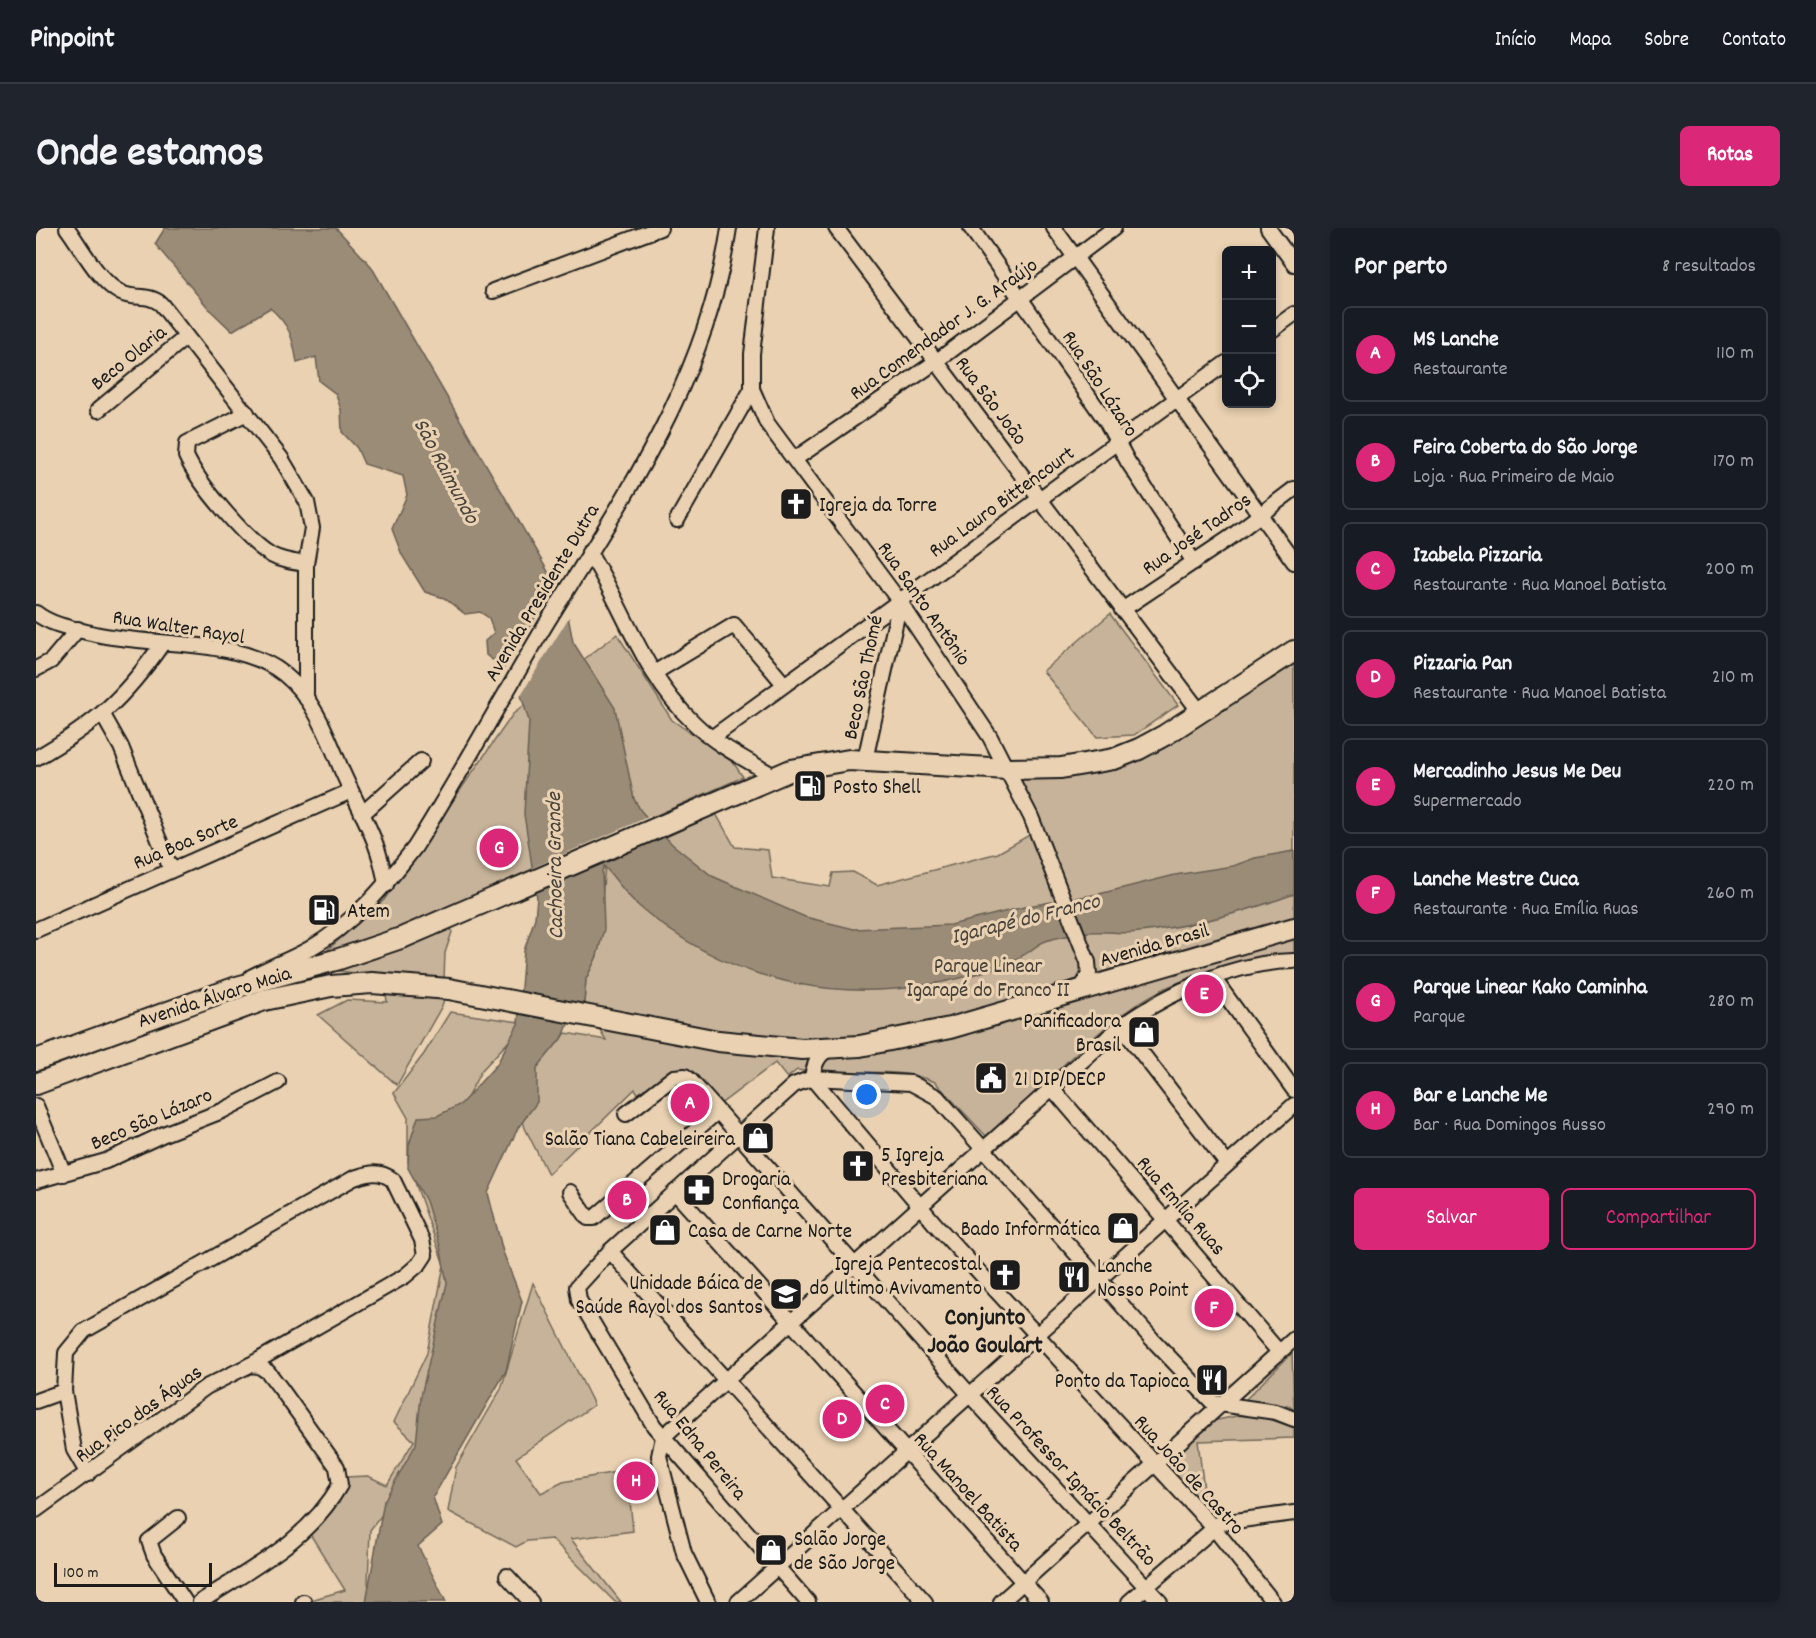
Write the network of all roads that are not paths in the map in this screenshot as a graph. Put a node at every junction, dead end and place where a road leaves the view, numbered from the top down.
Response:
1 (67, 228) edge
2 (660, 228) edge
3 (729, 228) edge
4 (761, 228) edge
5 (767, 228) edge
6 (836, 228) edge
7 (971, 228) edge
8 (1054, 228) edge
9 (1114, 228) edge
10 (1268, 228) edge
11 (1075, 258) junction
12 (1294, 264) edge
13 (760, 279) junction
14 (493, 291) dead end
15 (1020, 300) junction
16 (1294, 314) edge
17 (1276, 327) edge
18 (186, 337) junction
19 (937, 361) junction
20 (1222, 367) edge
21 (753, 390) junction
22 (1176, 399) junction
23 (98, 410) dead end
24 (247, 413) junction
25 (1117, 442) junction
26 (795, 459) junction
27 (1294, 489) edge
28 (1039, 499) junction
29 (1262, 513) junction
30 (677, 520) dead end
31 (589, 552) junction
32 (1294, 561) edge
33 (1194, 562) junction
34 (306, 564) junction
35 (900, 602) junction
36 (1122, 610) junction
37 (36, 612) edge
38 (78, 629) junction
39 (162, 644) junction
40 (1294, 651) edge
41 (36, 669) edge
42 (654, 673) junction
43 (784, 684) junction
44 (306, 698) junction
45 (1200, 712) junction
46 (103, 715) junction
47 (713, 738) junction
48 (36, 758) edge
49 (865, 760) junction
50 (421, 761) dead end
51 (1008, 769) junction
52 (774, 776) junction
53 (351, 791) junction
54 (362, 814) junction
55 (379, 847) junction
56 (401, 864) junction
57 (171, 869) junction
58 (386, 885) junction
59 (1294, 928) edge
60 (36, 930) edge
61 (322, 941) joint
62 (1294, 961) edge
63 (1214, 979) junction
64 (237, 987) junction
65 (1081, 990) junction
66 (1121, 1026) junction
67 (673, 1032) joint
68 (808, 1056) junction
69 (36, 1060) edge
70 (812, 1078) junction
71 (278, 1082) dead end
72 (36, 1084) edge
73 (1052, 1087) junction
74 (1294, 1090) edge
75 (36, 1106) edge
76 (1294, 1107) edge
77 (717, 1112) junction
78 (626, 1114) dead end
79 (738, 1136) junction
80 (984, 1148) junction
81 (1227, 1164) junction
82 (64, 1174) junction
83 (36, 1182) edge
84 (570, 1192) dead end
85 (675, 1192) junction
86 (921, 1208) junction
87 (1167, 1219) junction
88 (610, 1251) junction
89 (855, 1266) junction
90 (1100, 1278) junction
91 (790, 1323) junction
92 (1037, 1337) junction
93 (1294, 1339) edge
94 (1279, 1352) junction
95 (250, 1365) junction
96 (727, 1382) junction
97 (64, 1392) junction
98 (970, 1395) junction
99 (36, 1401) edge
100 (1218, 1405) junction
101 (1294, 1419) edge
102 (663, 1437) junction
103 (907, 1452) junction
104 (1153, 1464) junction
105 (88, 1474) junction
106 (36, 1510) edge
107 (843, 1510) junction
108 (1294, 1513) edge
109 (178, 1518) dead end
110 (1088, 1522) junction
111 (1213, 1527) junction
112 (778, 1567) junction
113 (507, 1576) dead end
114 (1023, 1583) junction
115 (1146, 1586) junction
116 (185, 1602) edge
117 (200, 1602) edge
118 (531, 1602) edge
119 (708, 1602) edge
120 (738, 1602) edge
121 (808, 1602) edge
122 (925, 1602) edge
123 (1001, 1602) edge
124 (1041, 1602) edge
125 (1129, 1602) edge
126 (1160, 1602) edge
127 (1273, 1602) edge

1 - 18 street
2 - 14 street
3 - 31 street, Avenida Presidente Dutra
4 - 13 street
5 - 13 street, Rua Santo Antônio
6 - 19 street, Rua São João
7 - 15 street, Rua São Lázaro
8 - 11 street
9 - 11 street, Rua Comendador J. G. Araújo
10 - 12 street
11 - 15 street, Rua Comendador J. G. Araújo
11 - 22 street
13 - 21 street, Rua Santo Antônio
15 - 19 street, Rua Comendador J. G. Araújo
15 - 25 street, Rua São Lázaro
16 - 17 street
18 - 23 street, Beco Olaria
18 - 24 street
19 - 26 street, Rua Comendador J. G. Araújo
19 - 28 street, Rua São João
20 - 22 street, Rua Lauro Bittencourt
21 - 26 street, Rua Santo Antônio
21 - 30 street
22 - 25 street, Rua Lauro Bittencourt
22 - 29 street
24 - 34 street
24 - 34 street
25 - 28 street, Rua Lauro Bittencourt
25 - 33 street, Rua São Lázaro
26 - 35 street, Rua Santo Antônio
27 - 29 street, Rua José Tadros
28 - 35 street, Rua Lauro Bittencourt
28 - 36 street, Rua São João
29 - 32 street
29 - 33 street, Rua José Tadros
31 - 42 street
31 - 56 street, Avenida Presidente Dutra
33 - 36 street, Rua José Tadros
34 - 44 street
35 - 43 street, Rua Lauro Bittencourt
35 - 49 street, Beco São Thomé
35 - 51 street, Rua Santo Antônio
36 - 45 street, Rua São João
37 - 38 street, Rua Walter Rayol
38 - 39 street, Rua Walter Rayol
38 - 41 street
39 - 44 street, Rua Walter Rayol
39 - 46 street
40 - 45 highway
42 - 43 street
42 - 47 street
43 - 47 street, Rua Lauro Bittencourt
44 - 53 street, Rua Walter Rayol
45 - 51 highway
46 - 48 street
46 - 57 street
47 - 52 street
49 - 51 highway
49 - 52 highway
50 - 54 street
51 - 65 street, Rua Santo Antônio
52 - 64 highway, Avenida Álvaro Maia
53 - 54 street, Rua Walter Rayol
53 - 57 street, Rua Boa Sorte
54 - 55 street, Rua Walter Rayol
55 - 56 street
55 - 58 street, Rua Walter Rayol
56 - 58 street, Avenida Presidente Dutra
57 - 60 street, Rua Boa Sorte
58 - 61 street, Avenida Presidente Dutra
59 - 65 highway, Avenida Brasil
61 - 64 street, Avenida Álvaro Maia
62 - 63 street
63 - 66 street
63 - 74 street
64 - 69 highway, Avenida Álvaro Maia
65 - 68 highway, Avenida Brasil
66 - 73 street
66 - 81 street
67 - 68 highway, Avenida Brasil
67 - 72 highway, Avenida Álvaro Maia
68 - 70 street
70 - 79 street
70 - 80 street
70 - 86 street, Rua João de Castro
71 - 82 street, Beco São Lázaro
73 - 80 street
73 - 87 street, Rua Emília Ruas
75 - 82 street
76 - 81 street
77 - 78 street, Rua Professor Ignácio Beltrão
77 - 79 street, Rua Professor Ignácio Beltrão
77 - 84 street
79 - 85 street
79 - 89 street, Rua Professor Ignácio Beltrão
80 - 86 street
80 - 90 street
81 - 87 street
82 - 83 street, Beco São Lázaro
85 - 88 street
85 - 91 street, Rua Manoel Batista
86 - 89 street
86 - 92 street, Rua João de Castro
87 - 90 street
87 - 94 street, Rua Emília Ruas
88 - 96 street
88 - 102 street, Rua Edna Pereira
89 - 91 street
89 - 98 street, Rua Professor Ignácio Beltrão
90 - 92 street
90 - 100 street
91 - 96 street
91 - 103 street, Rua Manoel Batista
92 - 98 street
92 - 104 street, Rua João de Castro
93 - 94 street
94 - 100 street
95 - 97 street, Rua Pico das Águas
95 - 105 street, Rua Pico das Águas
95 - 117 street
96 - 102 street
96 - 107 street
97 - 99 street
97 - 105 street
98 - 103 street
98 - 110 street, Rua Professor Ignácio Beltrão
100 - 101 street
100 - 104 street
102 - 112 street, Rua Edna Pereira
102 - 119 street
103 - 107 street
103 - 114 street, Rua Manoel Batista
104 - 110 street
104 - 111 street, Rua João de Castro
105 - 106 street, Rua Pico das Águas
107 - 112 street
107 - 122 street
108 - 111 street
109 - 116 street
110 - 114 street
110 - 115 street, Rua Professor Ignácio Beltrão
111 - 115 street
111 - 127 street, Rua João de Castro
112 - 120 street
112 - 121 street, Rua Edna Pereira
113 - 118 street
114 - 123 street
114 - 124 street, Rua Manoel Batista
115 - 125 street
115 - 126 street, Rua Professor Ignácio Beltrão

